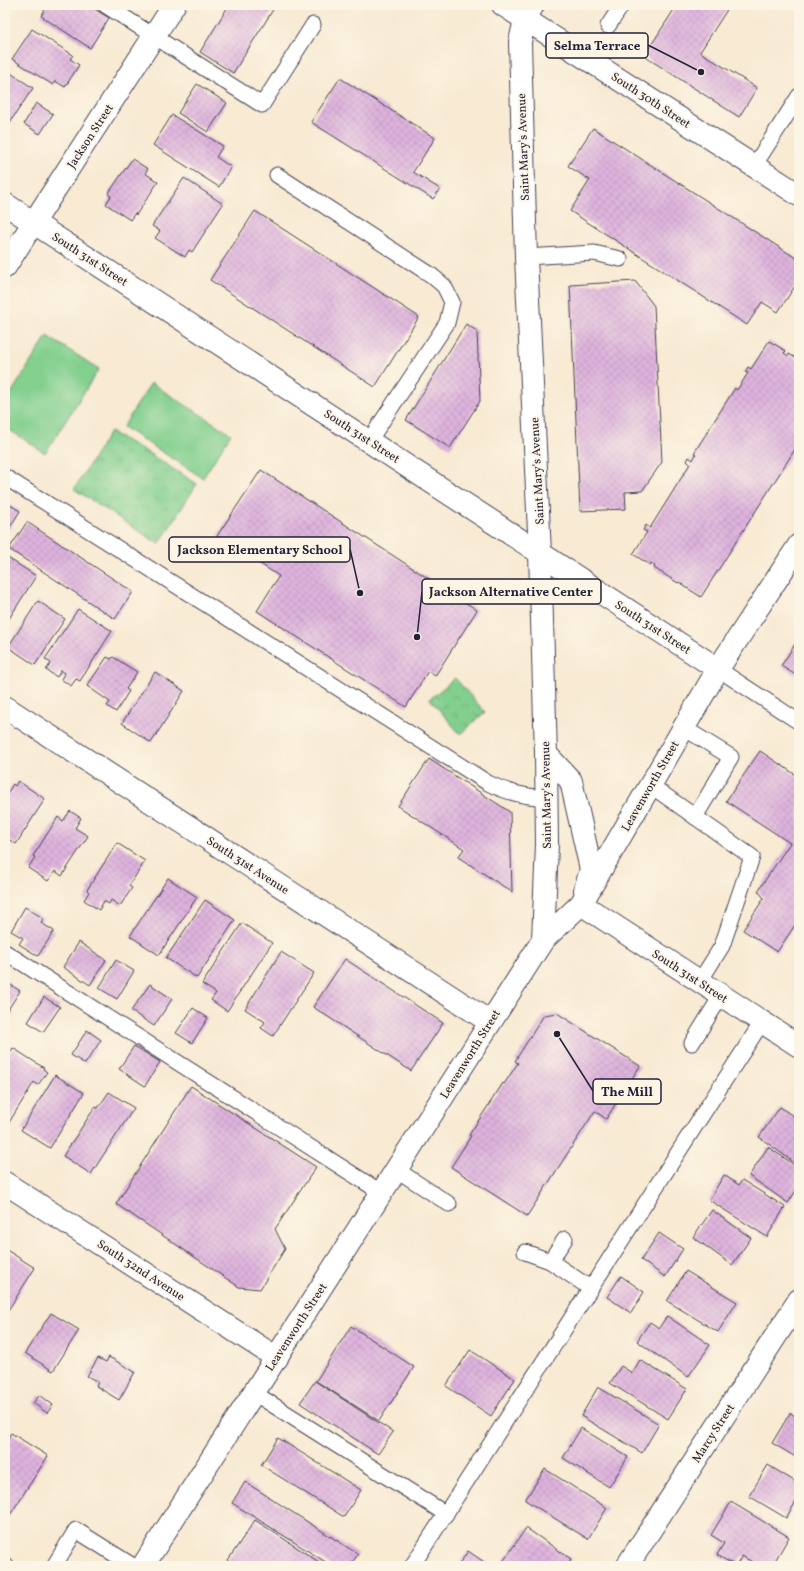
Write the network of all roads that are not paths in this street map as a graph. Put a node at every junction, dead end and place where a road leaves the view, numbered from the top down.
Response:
1 (106, 5) edge
2 (174, 5) edge
3 (503, 5) edge
4 (622, 5) edge
5 (529, 12) edge
6 (313, 25) dead end
7 (608, 26) dead end
8 (154, 36) junction
9 (799, 96) edge
10 (754, 166) junction
11 (277, 175) dead end
12 (799, 196) edge
13 (5, 204) edge
14 (34, 222) junction
15 (526, 257) junction
16 (620, 260) dead end
17 (5, 267) edge
18 (369, 441) junction
19 (5, 477) edge
20 (799, 545) edge
21 (540, 553) junction
22 (718, 669) junction
23 (5, 707) edge
24 (799, 722) edge
25 (684, 728) junction
26 (546, 754) junction
27 (650, 786) junction
28 (546, 798) junction
29 (695, 817) junction
30 (581, 904) junction
31 (543, 940) junction
32 (5, 952) edge
33 (700, 981) junction
34 (721, 996) junction
35 (490, 1022) junction
36 (762, 1022) junction
37 (692, 1043) dead end
38 (799, 1046) edge
39 (397, 1170) junction
40 (5, 1183) edge
41 (382, 1193) junction
42 (449, 1204) dead end
43 (565, 1239) dead end
44 (525, 1252) dead end
45 (550, 1261) junction
46 (590, 1288) junction
47 (799, 1300) edge
48 (277, 1358) junction
49 (254, 1394) junction
50 (446, 1514) junction
51 (54, 1566) edge
52 (133, 1566) edge
53 (143, 1566) edge
54 (412, 1566) edge
55 (628, 1566) edge

1 - 8 lane
2 - 8 street, Jackson Street
3 - 5 street, South 30th Street
4 - 7 lane
5 - 10 street, South 30th Street
5 - 15 street, Saint Mary's Avenue
6 - 8 lane
8 - 14 street, Jackson Street
9 - 10 lane
10 - 12 street, South 30th Street
11 - 18 lane
13 - 14 street, South 31st Street
14 - 17 street, Jackson Street
14 - 18 street, South 31st Street
15 - 16 lane
15 - 21 street, Saint Mary's Avenue
18 - 21 street, South 31st Street
19 - 28 lane
20 - 22 street, Leavenworth Street
21 - 22 street, South 31st Street
21 - 26 street, Saint Mary's Avenue
22 - 24 lane
22 - 25 street, Leavenworth Street
23 - 35 street, South 31st Avenue
25 - 27 street, Leavenworth Street
25 - 29 lane
26 - 28 street, Saint Mary's Avenue
26 - 30 street
27 - 29 lane
27 - 30 street, Leavenworth Street
28 - 31 street, Saint Mary's Avenue
29 - 33 lane
30 - 31 street, Leavenworth Street
30 - 33 street, South 31st Street
31 - 35 street, Leavenworth Street
32 - 41 lane
33 - 34 street, South 31st Street
34 - 36 street, South 31st Street
34 - 37 lane
35 - 39 street, Leavenworth Street
36 - 38 street, South 31st Street
36 - 46 lane
39 - 41 street, Leavenworth Street
39 - 42 lane
40 - 48 street, South 32nd Avenue
41 - 48 street, Leavenworth Street
43 - 45 lane
44 - 45 lane
45 - 46 lane
46 - 50 lane
47 - 55 street, Marcy Street
48 - 49 street, Leavenworth Street
49 - 50 lane
49 - 53 street, Leavenworth Street
50 - 54 lane
51 - 52 lane

